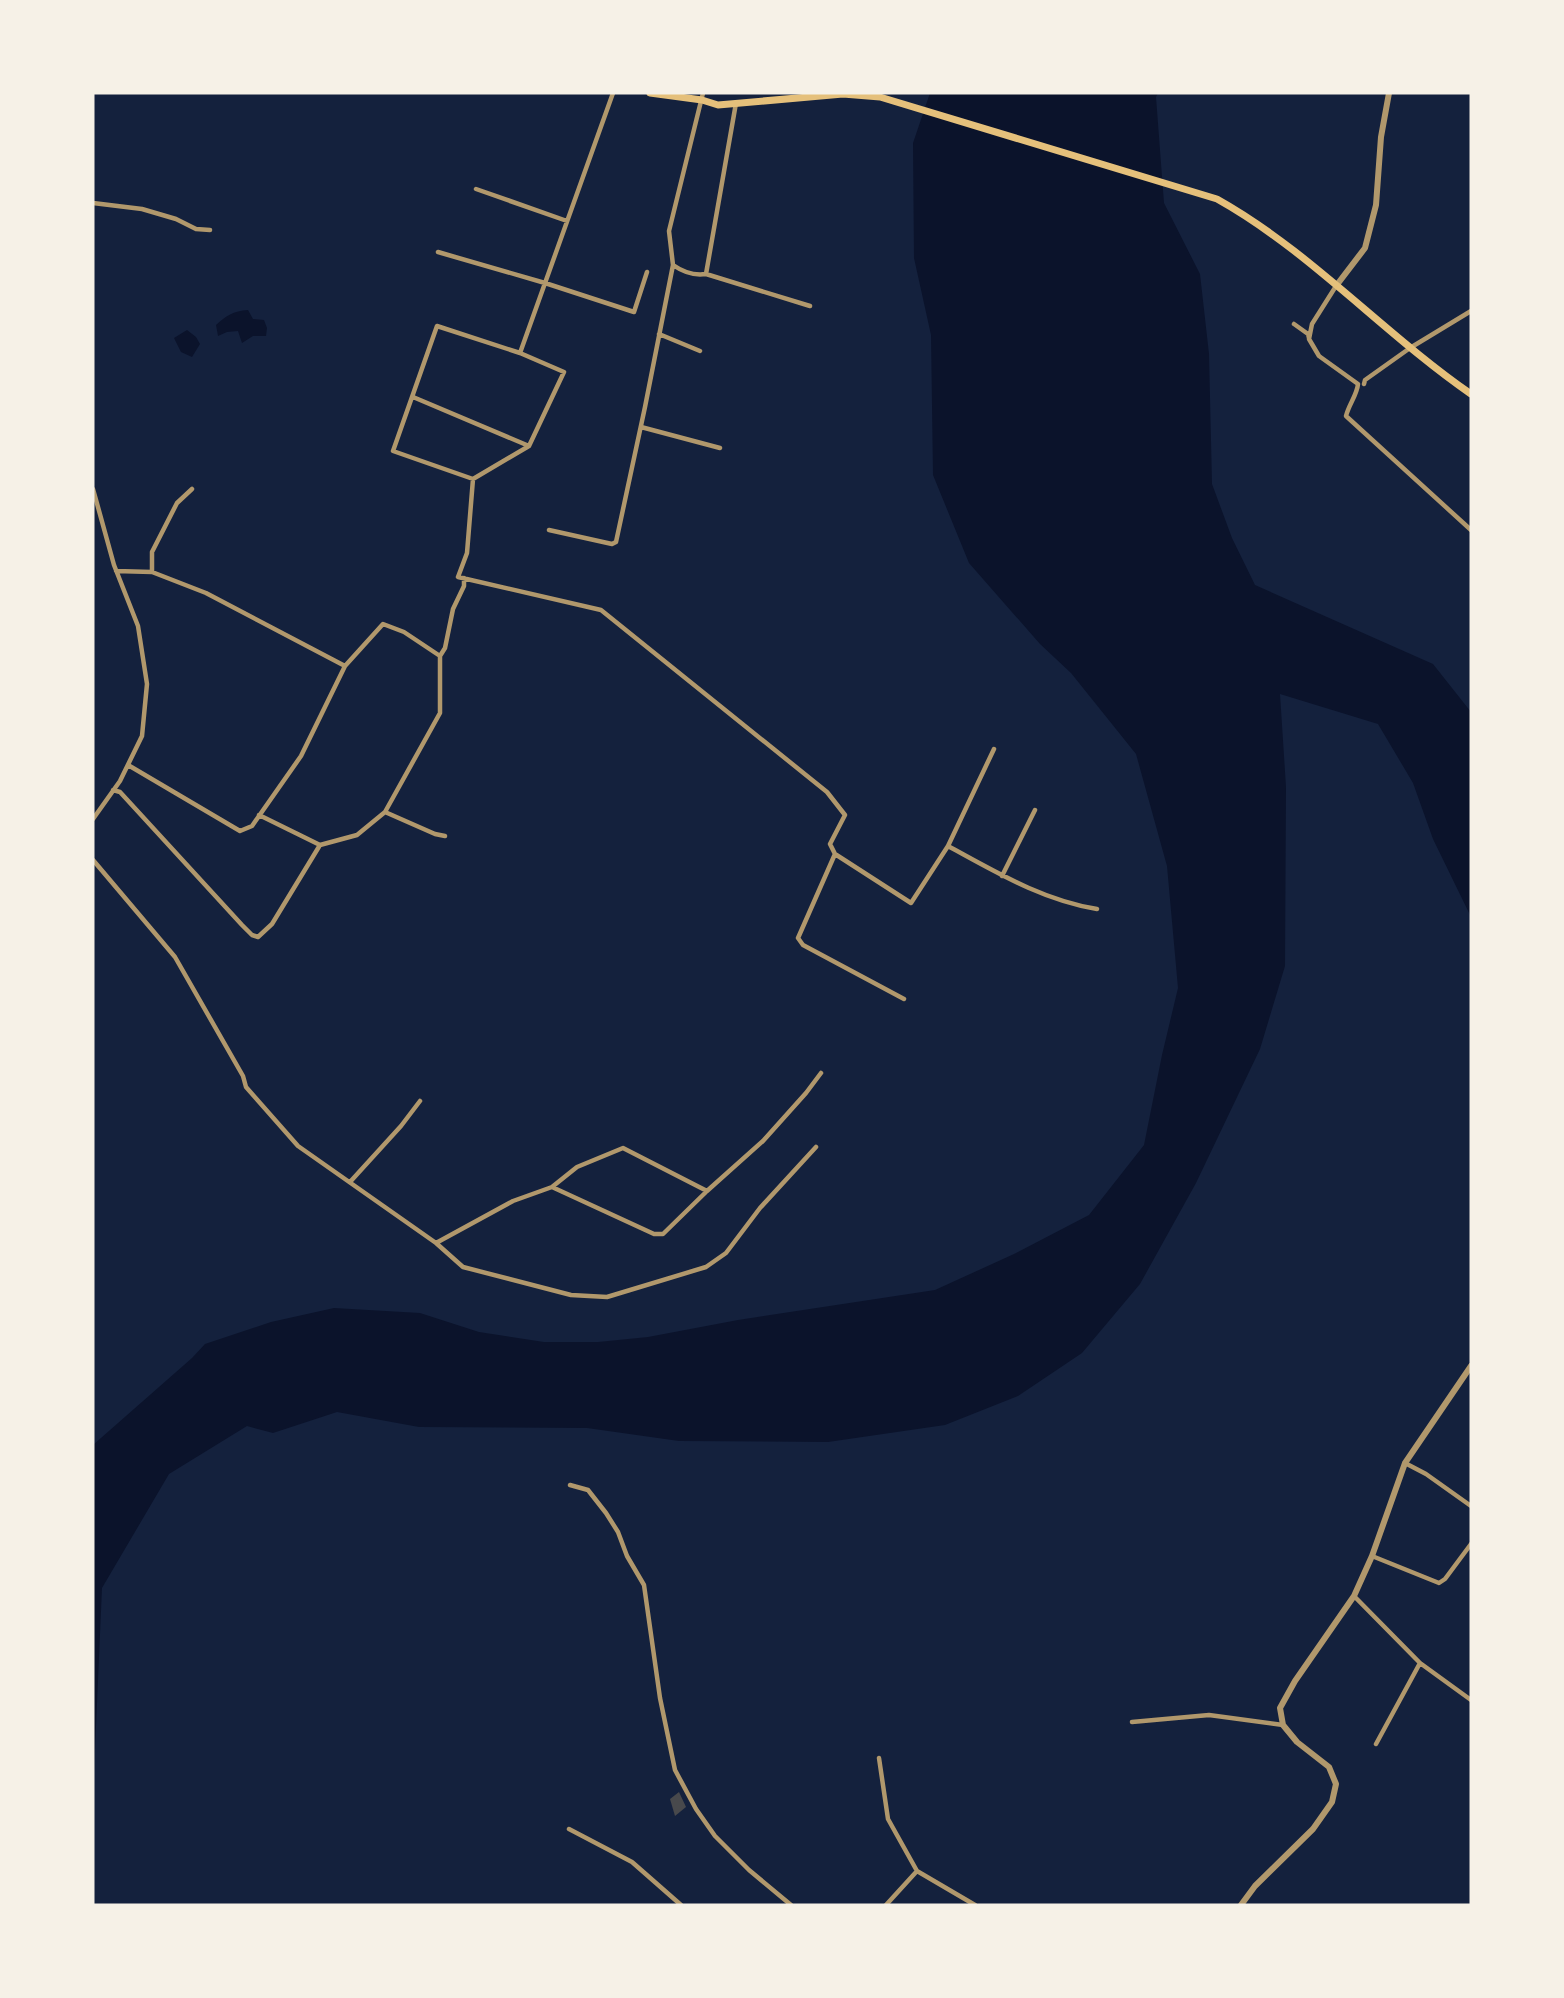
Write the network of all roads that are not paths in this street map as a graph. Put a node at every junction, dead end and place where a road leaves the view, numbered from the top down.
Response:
1 (612, 93) edge
2 (650, 93) edge
3 (1389, 93) edge
4 (827, 94) edge
5 (703, 96) edge
6 (736, 103) junction
7 (476, 189) dead end
8 (93, 203) edge
9 (567, 221) junction
10 (210, 230) dead end
11 (438, 252) dead end
12 (673, 265) junction
13 (647, 272) dead end
14 (705, 274) junction
15 (545, 283) junction
16 (1336, 286) junction
17 (810, 306) dead end
18 (1471, 311) edge
19 (1294, 324) dead end
20 (659, 334) junction
21 (1309, 339) junction
22 (1410, 348) junction
23 (700, 351) dead end
24 (520, 353) junction
25 (1364, 384) dead end
26 (1471, 394) edge
27 (413, 397) junction
28 (641, 427) junction
29 (529, 446) junction
30 (720, 448) dead end
31 (473, 479) junction
32 (93, 489) edge
33 (192, 489) dead end
34 (549, 530) dead end
35 (1471, 530) edge
36 (116, 571) junction
37 (153, 572) junction
38 (464, 578) junction
39 (440, 656) junction
40 (345, 666) junction
41 (994, 749) dead end
42 (128, 765) junction
43 (113, 790) junction
44 (1035, 810) dead end
45 (385, 812) junction
46 (259, 815) junction
47 (93, 819) edge
48 (446, 837) dead end
49 (320, 846) junction
50 (948, 846) junction
51 (835, 854) junction
52 (93, 860) edge
53 (1002, 876) junction
54 (1097, 909) dead end
55 (904, 999) dead end
56 (821, 1073) dead end
57 (420, 1101) dead end
58 (816, 1147) dead end
59 (350, 1182) junction
60 (552, 1187) junction
61 (707, 1191) junction
62 (436, 1243) junction
63 (1471, 1366) edge
64 (1405, 1463) junction
65 (570, 1485) dead end
66 (1471, 1506) edge
67 (1471, 1544) edge
68 (1372, 1556) junction
69 (1354, 1596) junction
70 (1420, 1663) junction
71 (1471, 1700) edge
72 (1132, 1722) dead end
73 (1283, 1725) junction
74 (1376, 1744) dead end
75 (879, 1758) dead end
76 (569, 1828) dead end
77 (918, 1871) junction
78 (681, 1905) edge
79 (791, 1905) edge
80 (886, 1905) edge
81 (975, 1905) edge
82 (1241, 1905) edge

1 - 9 street
2 - 5 main road
3 - 16 street
4 - 6 main road
4 - 16 main road
5 - 6 main road
5 - 12 street
6 - 14 street
7 - 9 street
8 - 10 street
9 - 15 street
11 - 15 street
12 - 14 street
12 - 20 street
13 - 15 street
14 - 17 street
15 - 24 street
16 - 21 street
16 - 22 main road
18 - 22 street
19 - 21 street
20 - 23 street
20 - 28 street
21 - 35 street
22 - 25 street
22 - 26 main road
24 - 27 street
24 - 29 street
27 - 29 street
27 - 31 street
28 - 30 street
28 - 34 street
29 - 31 street
31 - 38 street
32 - 36 street
33 - 37 street
36 - 37 street
36 - 42 street
37 - 40 street
38 - 39 street
38 - 51 street
39 - 40 street
39 - 45 street
40 - 46 street
41 - 50 street
42 - 43 street
42 - 46 street
43 - 47 street
43 - 49 street
44 - 53 street
45 - 48 street
45 - 49 street
46 - 49 street
50 - 51 street
50 - 53 street
51 - 55 street
52 - 59 street
53 - 54 street
56 - 61 street
57 - 59 street
58 - 62 street
59 - 62 street
60 - 61 street
60 - 61 street
60 - 62 street
63 - 64 street
64 - 66 street
64 - 68 street
65 - 79 street
67 - 68 street
68 - 69 street
69 - 70 street
69 - 73 street
70 - 71 street
70 - 74 street
72 - 73 street
73 - 82 street
75 - 77 street
76 - 78 street
77 - 80 street
77 - 81 street

